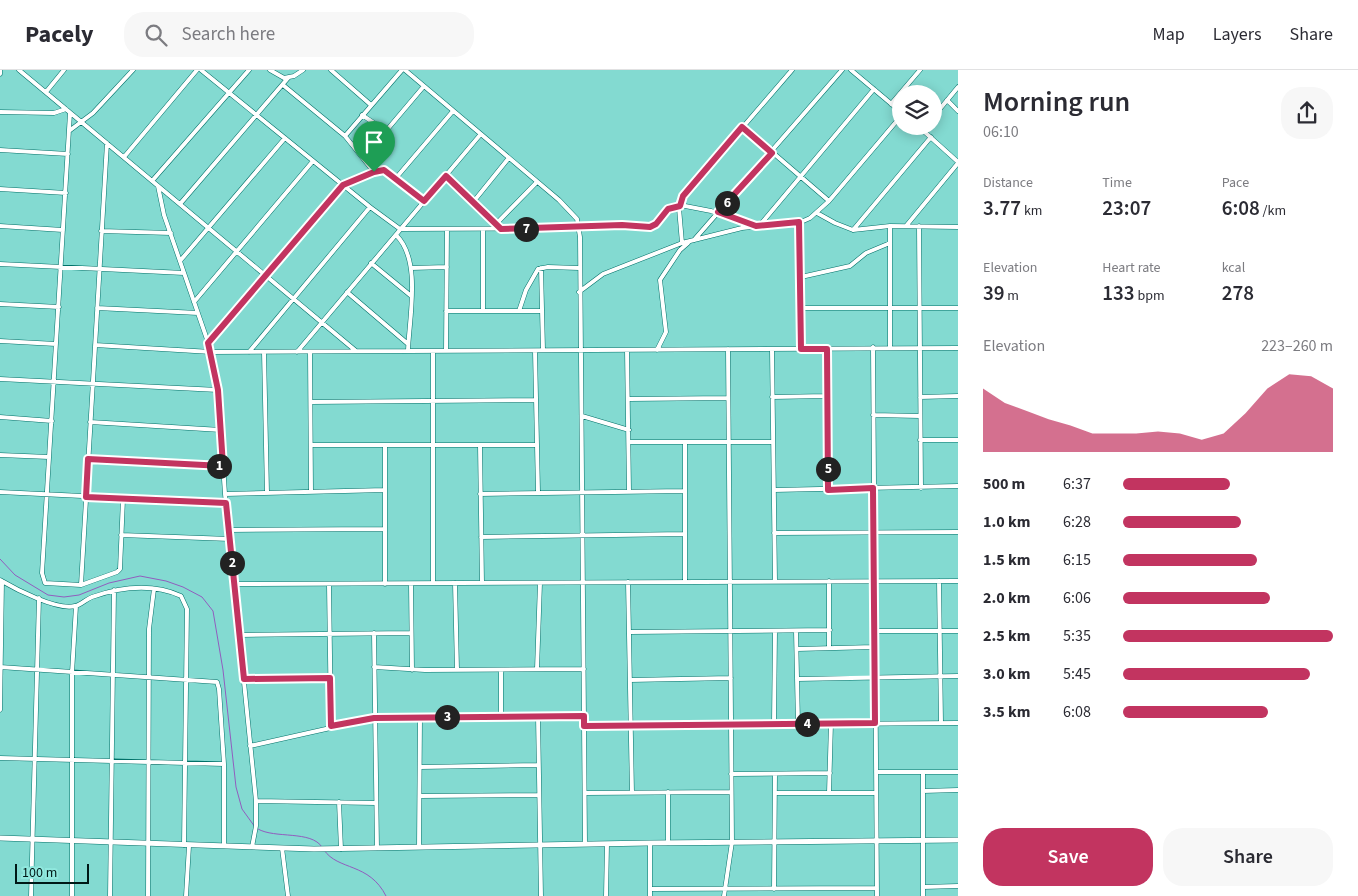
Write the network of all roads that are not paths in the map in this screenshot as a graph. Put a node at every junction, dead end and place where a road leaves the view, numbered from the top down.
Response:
1 (19, 70) edge
2 (64, 70) edge
3 (133, 70) edge
4 (197, 70) edge
5 (201, 70) edge
6 (249, 70) edge
7 (270, 70) edge
8 (303, 70) edge
9 (331, 70) edge
10 (403, 70) edge
11 (792, 70) edge
12 (842, 70) edge
13 (851, 70) edge
14 (911, 70) edge
15 (920, 70) edge
16 (916, 75) junction
17 (288, 78) junction
18 (283, 85) junction
19 (424, 86) junction
20 (958, 87) edge
21 (874, 90) junction
22 (46, 92) junction
23 (228, 92) junction
24 (947, 100) junction
25 (891, 104) joint
26 (371, 105) junction
27 (942, 106) edge
28 (66, 109) junction
29 (453, 111) junction
30 (958, 111) edge
31 (0, 112) edge
32 (70, 113) junction
33 (257, 115) junction
34 (362, 115) junction
35 (82, 123) junction
36 (892, 125) edge
37 (742, 127) junction
38 (69, 131) junction
39 (480, 135) junction
40 (345, 136) junction
41 (931, 137) joint
42 (285, 138) junction
43 (107, 144) junction
44 (0, 150) edge
45 (772, 153) junction
46 (68, 154) junction
47 (124, 157) junction
48 (508, 159) junction
49 (313, 161) junction
50 (958, 162) edge
51 (374, 172) junction
52 (446, 176) junction
53 (801, 176) junction
54 (396, 178) junction
55 (152, 181) junction
56 (536, 183) junction
57 (343, 185) junction
58 (158, 186) junction
59 (0, 189) edge
60 (66, 193) junction
61 (829, 200) junction
62 (424, 201) junction
63 (474, 201) junction
64 (180, 204) junction
65 (680, 206) junction
66 (370, 207) junction
67 (718, 212) junction
68 (817, 213) junction
69 (799, 222) junction
70 (496, 224) junction
71 (758, 225) junction
72 (0, 226) edge
73 (890, 226) junction
74 (906, 226) junction
75 (918, 226) junction
76 (958, 227) edge
77 (208, 228) junction
78 (447, 228) junction
79 (578, 228) junction
80 (400, 229) junction
81 (483, 229) junction
82 (501, 229) junction
83 (63, 230) junction
84 (102, 230) junction
85 (853, 230) junction
86 (171, 234) junction
87 (396, 235) junction
88 (694, 240) junction
89 (682, 243) junction
90 (890, 243) junction
91 (237, 252) junction
92 (180, 261) junction
93 (0, 264) edge
94 (371, 264) junction
95 (61, 267) junction
96 (447, 267) junction
97 (411, 268) junction
98 (541, 268) junction
99 (579, 268) junction
100 (99, 269) junction
101 (184, 273) junction
102 (266, 276) junction
103 (801, 277) junction
104 (347, 292) junction
105 (579, 292) junction
106 (410, 295) junction
107 (293, 299) junction
108 (194, 302) junction
109 (0, 304) edge
110 (59, 307) junction
111 (890, 307) junction
112 (920, 307) junction
113 (97, 308) junction
114 (802, 308) junction
115 (958, 308) edge
116 (446, 311) junction
117 (483, 311) junction
118 (519, 311) junction
119 (541, 311) junction
120 (198, 313) junction
121 (321, 323) junction
122 (0, 341) edge
123 (208, 343) junction
124 (56, 344) junction
125 (408, 344) junction
126 (95, 345) junction
127 (873, 348) junction
128 (890, 348) junction
129 (920, 348) junction
130 (958, 348) edge
131 (801, 349) junction
132 (827, 349) junction
133 (543, 350) junction
134 (581, 350) junction
135 (627, 350) junction
136 (656, 350) junction
137 (728, 350) junction
138 (772, 350) junction
139 (356, 351) junction
140 (408, 351) junction
141 (433, 351) junction
142 (446, 351) junction
143 (536, 351) junction
144 (211, 352) junction
145 (249, 352) junction
146 (264, 352) junction
147 (297, 352) junction
148 (310, 352) junction
149 (0, 379) edge
150 (54, 382) junction
151 (92, 384) junction
152 (218, 390) junction
153 (827, 396) junction
154 (958, 396) edge
155 (772, 397) junction
156 (920, 397) junction
157 (728, 398) junction
158 (629, 399) junction
159 (536, 400) junction
160 (433, 401) junction
161 (311, 402) junction
162 (873, 415) junction
163 (582, 416) junction
164 (920, 416) junction
165 (0, 417) edge
166 (52, 420) junction
167 (90, 422) junction
168 (221, 430) junction
169 (629, 430) junction
170 (920, 440) junction
171 (958, 440) edge
172 (630, 442) junction
173 (685, 442) junction
174 (730, 442) junction
175 (773, 442) junction
176 (311, 445) junction
177 (385, 445) junction
178 (433, 445) junction
179 (480, 445) junction
180 (537, 445) junction
181 (0, 455) edge
182 (49, 457) junction
183 (88, 459) junction
184 (223, 466) junction
185 (958, 486) edge
186 (873, 488) junction
187 (922, 488) junction
188 (385, 490) junction
189 (774, 490) junction
190 (828, 490) junction
191 (629, 491) junction
192 (684, 491) junction
193 (0, 492) edge
194 (311, 492) junction
195 (538, 492) junction
196 (582, 492) junction
197 (225, 494) junction
198 (267, 494) junction
199 (480, 494) junction
200 (47, 495) junction
201 (86, 497) junction
202 (123, 499) junction
203 (226, 503) junction
204 (384, 529) junction
205 (229, 530) junction
206 (958, 532) edge
207 (774, 533) junction
208 (875, 533) junction
209 (685, 534) junction
210 (121, 535) junction
211 (583, 535) junction
212 (481, 537) junction
213 (230, 539) junction
214 (874, 580) junction
215 (1, 581) edge
216 (685, 581) junction
217 (730, 581) junction
218 (829, 581) junction
219 (939, 581) junction
220 (958, 581) edge
221 (583, 582) junction
222 (628, 582) junction
223 (775, 582) junction
224 (455, 583) junction
225 (482, 583) junction
226 (540, 583) junction
227 (235, 584) junction
228 (329, 584) junction
229 (385, 584) junction
230 (411, 584) junction
231 (433, 584) junction
232 (81, 585) junction
233 (154, 589) junction
234 (114, 590) junction
235 (39, 598) junction
236 (76, 606) junction
237 (830, 630) junction
238 (731, 631) junction
239 (775, 631) junction
240 (796, 631) junction
241 (874, 631) junction
242 (939, 631) junction
243 (958, 631) edge
244 (411, 632) junction
245 (630, 632) junction
246 (330, 633) junction
247 (374, 633) junction
248 (240, 635) junction
249 (874, 647) junction
250 (829, 648) junction
251 (797, 649) junction
252 (0, 667) edge
253 (374, 667) junction
254 (537, 669) junction
255 (584, 669) junction
256 (412, 670) junction
257 (457, 670) junction
258 (501, 670) junction
259 (36, 671) junction
260 (72, 673) junction
261 (113, 675) junction
262 (149, 676) junction
263 (940, 676) junction
264 (958, 676) edge
265 (874, 677) junction
266 (185, 678) junction
267 (330, 678) junction
268 (731, 678) junction
269 (244, 679) junction
270 (797, 679) junction
271 (630, 680) junction
272 (0, 710) edge
273 (501, 716) junction
274 (538, 716) junction
275 (584, 716) junction
276 (374, 718) junction
277 (420, 718) junction
278 (875, 723) junction
279 (941, 723) junction
280 (958, 723) edge
281 (774, 724) junction
282 (798, 724) junction
283 (831, 724) junction
284 (631, 725) junction
285 (731, 725) junction
286 (331, 726) junction
287 (584, 726) junction
288 (250, 746) junction
289 (0, 758) edge
290 (34, 759) junction
291 (72, 760) junction
292 (112, 761) junction
293 (148, 762) junction
294 (185, 762) junction
295 (224, 764) junction
296 (538, 765) junction
297 (420, 767) junction
298 (876, 772) junction
299 (958, 772) edge
300 (830, 773) junction
301 (924, 773) junction
302 (731, 774) junction
303 (775, 774) junction
304 (958, 790) edge
305 (923, 791) junction
306 (668, 792) junction
307 (732, 792) junction
308 (585, 793) junction
309 (632, 793) junction
310 (829, 793) junction
311 (876, 793) junction
312 (775, 794) junction
313 (539, 795) junction
314 (420, 796) junction
315 (256, 801) junction
316 (339, 802) junction
317 (376, 803) junction
318 (0, 838) edge
319 (31, 839) junction
320 (74, 840) junction
321 (877, 840) junction
322 (958, 840) edge
323 (775, 841) junction
324 (923, 841) junction
325 (111, 842) junction
326 (732, 842) junction
327 (149, 843) junction
328 (650, 843) junction
329 (668, 843) junction
330 (585, 844) junction
331 (607, 844) junction
332 (540, 845) junction
333 (186, 846) junction
334 (224, 846) junction
335 (252, 847) junction
336 (420, 847) junction
337 (282, 848) junction
338 (377, 848) junction
339 (339, 849) junction
340 (922, 886) junction
341 (958, 886) edge
342 (832, 888) junction
343 (877, 888) junction
344 (650, 889) junction
345 (726, 889) junction
346 (774, 889) junction
347 (31, 896) edge
348 (72, 896) edge
349 (110, 896) edge
350 (148, 896) edge
351 (186, 896) edge
352 (288, 896) edge
353 (541, 896) edge
354 (606, 896) edge
355 (650, 896) edge
356 (724, 896) edge
357 (832, 896) edge
358 (877, 896) edge
359 (923, 896) edge

1 - 22 street
2 - 22 street
3 - 35 street
4 - 47 street
5 - 23 street
6 - 23 street
7 - 17 street
8 - 17 street
9 - 26 street
10 - 19 street
10 - 26 street
11 - 37 street
12 - 45 street
13 - 21 street
14 - 16 street
15 - 16 street
16 - 25 street
17 - 18 street
18 - 33 street
18 - 40 street
19 - 29 street
19 - 34 street
20 - 24 street
21 - 25 street
21 - 53 street
22 - 28 street
23 - 33 street
23 - 55 street
24 - 27 street
24 - 30 street
26 - 34 street
28 - 31 street
28 - 32 street
29 - 39 street
29 - 54 street
32 - 35 street
32 - 38 street
33 - 42 street
33 - 64 street
34 - 40 street
35 - 38 street
35 - 43 street
36 - 61 street
37 - 45 street
37 - 65 street
38 - 46 street
39 - 48 street
39 - 52 street
40 - 51 street
41 - 50 street
41 - 85 street
42 - 49 street
42 - 77 street
43 - 47 street
43 - 84 street
44 - 46 street
45 - 53 street
45 - 67 street
46 - 60 street
47 - 55 street
48 - 56 street
48 - 63 street
49 - 57 street
49 - 91 street
50 - 74 street
51 - 54 street
51 - 57 street
52 - 62 street
52 - 63 street
53 - 61 street
53 - 71 street
54 - 62 street
55 - 58 street
56 - 70 street
56 - 79 street
57 - 66 street
57 - 102 street
58 - 64 street
58 - 86 street
59 - 60 street
60 - 83 street
61 - 68 street
62 - 80 street
63 - 70 street
64 - 77 street
65 - 67 street
65 - 79 street
65 - 89 street
66 - 80 street
66 - 107 street
67 - 71 street
67 - 88 street
68 - 69 street
68 - 85 street
69 - 71 street
69 - 103 street
70 - 82 street
71 - 88 street
72 - 83 street
73 - 74 street
73 - 85 street
73 - 90 street
74 - 75 street
75 - 76 street
75 - 112 street
77 - 91 street
77 - 92 street
78 - 80 street
78 - 81 street
78 - 96 street
79 - 82 street
79 - 99 street
80 - 87 street
81 - 82 street
81 - 117 street
83 - 95 street
84 - 86 street
84 - 100 street
86 - 92 street
87 - 94 street
87 - 97 street
88 - 89 street
88 - 136 street
89 - 105 street
90 - 103 street
90 - 111 street
91 - 102 street
91 - 108 street
92 - 101 street
93 - 95 street
94 - 104 street
94 - 106 street
95 - 100 street
95 - 110 street
96 - 97 street
96 - 116 street
97 - 106 street
98 - 99 street
98 - 118 street
98 - 119 street
99 - 105 street
100 - 101 street
100 - 113 street
101 - 108 street
102 - 107 street
102 - 123 street
103 - 114 street
104 - 121 street
104 - 125 street
105 - 134 street
106 - 125 street
107 - 121 street
107 - 145 street
108 - 120 street
109 - 110 street
110 - 124 street
111 - 112 street
111 - 114 street
111 - 128 street
112 - 115 street
112 - 129 street
113 - 120 street
113 - 126 street
114 - 131 street
116 - 117 street
116 - 142 street
117 - 118 street
118 - 119 street
119 - 133 street
120 - 123 street
121 - 139 street
121 - 147 street
122 - 124 street
123 - 144 street
124 - 150 street
125 - 140 street
126 - 144 street
126 - 151 street
127 - 128 street
127 - 132 street
127 - 162 street
128 - 129 street
129 - 130 street
129 - 156 street
131 - 132 street
131 - 138 street
132 - 153 street
133 - 134 street
133 - 143 street
134 - 135 street
134 - 163 street
135 - 136 street
135 - 158 street
136 - 137 street
137 - 138 street
137 - 157 street
138 - 155 street
139 - 140 street
139 - 148 street
140 - 141 street
141 - 142 street
141 - 160 street
142 - 143 street
143 - 159 street
144 - 145 street
144 - 152 street
145 - 146 street
146 - 147 street
146 - 198 street
147 - 148 street
148 - 161 street
149 - 150 street
150 - 151 street
150 - 166 street
151 - 152 street
151 - 167 street
152 - 168 street
153 - 155 street
153 - 190 street
154 - 156 street
155 - 175 street
156 - 164 street
157 - 158 street
157 - 174 street
158 - 169 street
159 - 160 street
159 - 180 street
160 - 161 street
160 - 178 street
161 - 176 street
162 - 164 street
162 - 186 street
163 - 169 street
163 - 196 street
164 - 170 street
165 - 166 street
166 - 182 street
167 - 168 street
167 - 183 street
168 - 184 street
169 - 172 street
170 - 171 street
170 - 187 street
172 - 173 street
172 - 191 street
173 - 174 street
173 - 192 street
174 - 175 street
174 - 217 street
175 - 189 street
176 - 177 street
176 - 194 street
177 - 178 street
177 - 188 street
178 - 179 street
178 - 231 street
179 - 180 street
179 - 199 street
180 - 195 street
181 - 182 street
182 - 200 street
183 - 184 street
183 - 201 street
184 - 197 street
185 - 187 street
186 - 187 street
186 - 190 street
186 - 208 street
188 - 194 street
188 - 204 street
189 - 190 street
189 - 207 street
191 - 192 street
191 - 196 street
192 - 209 street
193 - 200 street
194 - 198 street
195 - 196 street
195 - 199 street
196 - 211 street
197 - 198 street
197 - 203 street
199 - 212 street
200 - 201 street
200 - 232 street
201 - 202 street
201 - 232 street
202 - 203 street
202 - 210 street
203 - 205 street
204 - 205 street
204 - 229 street
205 - 213 street
206 - 208 street
207 - 208 street
207 - 223 street
208 - 214 street
209 - 211 street
209 - 216 street
210 - 213 street
210 - 232 street
211 - 212 street
211 - 221 street
212 - 225 street
213 - 227 street
214 - 218 street
214 - 219 street
214 - 241 street
215 - 235 street
215 - 252 street
216 - 217 street
216 - 222 street
217 - 223 street
217 - 238 street
218 - 223 street
218 - 237 street
219 - 220 street
219 - 242 street
221 - 222 street
221 - 226 street
221 - 255 street
222 - 245 street
224 - 225 street
224 - 231 street
224 - 257 street
225 - 226 street
226 - 254 street
227 - 228 street
227 - 248 street
228 - 229 street
228 - 246 street
229 - 230 street
230 - 231 street
230 - 244 street
233 - 234 street
233 - 262 street
233 - 266 street
234 - 236 street
234 - 261 street
235 - 236 street
235 - 259 street
236 - 260 street
237 - 240 street
237 - 250 street
238 - 239 street
238 - 245 street
238 - 268 street
239 - 240 street
239 - 281 street
240 - 251 street
241 - 242 street
241 - 249 street
242 - 243 street
242 - 263 street
244 - 247 street
244 - 256 street
245 - 271 street
246 - 247 street
246 - 248 street
246 - 267 street
247 - 253 street
248 - 269 street
249 - 250 street
249 - 265 street
250 - 251 street
251 - 270 street
252 - 259 street
252 - 272 street
253 - 256 street
253 - 276 street
254 - 255 street
254 - 258 street
255 - 275 street
256 - 257 street
257 - 258 street
258 - 273 street
259 - 260 street
259 - 290 street
260 - 261 street
260 - 291 street
261 - 262 street
261 - 292 street
262 - 266 street
262 - 293 street
263 - 264 street
263 - 265 street
263 - 279 street
265 - 270 street
265 - 278 street
266 - 294 street
266 - 295 street
267 - 269 street
267 - 286 street
268 - 271 street
268 - 285 street
269 - 288 street
270 - 282 street
271 - 284 street
273 - 274 street
273 - 277 street
274 - 275 street
274 - 296 street
275 - 287 street
276 - 277 street
276 - 286 street
276 - 317 street
277 - 297 street
278 - 279 street
278 - 283 street
278 - 298 street
279 - 280 street
281 - 282 street
281 - 285 street
282 - 283 street
283 - 300 street
284 - 285 street
284 - 287 street
284 - 309 street
285 - 302 street
286 - 288 street
287 - 308 street
288 - 315 street
289 - 290 street
290 - 291 street
290 - 319 street
291 - 292 street
291 - 320 street
292 - 293 street
292 - 325 street
293 - 294 street
293 - 327 street
294 - 295 street
294 - 333 street
295 - 334 street
296 - 297 street
296 - 313 street
297 - 314 street
298 - 301 street
298 - 311 street
299 - 301 street
300 - 303 street
300 - 310 street
301 - 305 street
302 - 303 street
302 - 307 street
303 - 312 street
304 - 305 street
305 - 324 street
306 - 307 street
306 - 309 street
306 - 329 street
307 - 326 street
308 - 309 street
308 - 330 street
310 - 311 street
310 - 312 street
311 - 321 street
312 - 323 street
313 - 314 street
313 - 332 street
314 - 336 street
315 - 316 street
315 - 335 street
316 - 317 street
316 - 339 street
317 - 338 street
318 - 319 street
319 - 320 street
319 - 347 street
320 - 325 street
320 - 348 street
321 - 323 street
321 - 324 street
321 - 343 street
322 - 324 street
323 - 326 street
323 - 346 street
324 - 340 street
325 - 327 street
325 - 349 street
326 - 329 street
326 - 345 street
327 - 333 street
327 - 350 street
328 - 329 street
328 - 331 street
328 - 344 street
330 - 331 street
330 - 332 street
331 - 354 street
332 - 336 street
332 - 353 street
333 - 334 street
333 - 351 street
334 - 335 street
335 - 337 street
336 - 338 street
337 - 339 street
337 - 352 street
338 - 339 street
340 - 341 street
340 - 359 street
342 - 343 street
342 - 346 street
342 - 357 street
343 - 358 street
344 - 345 street
344 - 355 street
345 - 346 street
345 - 356 street

